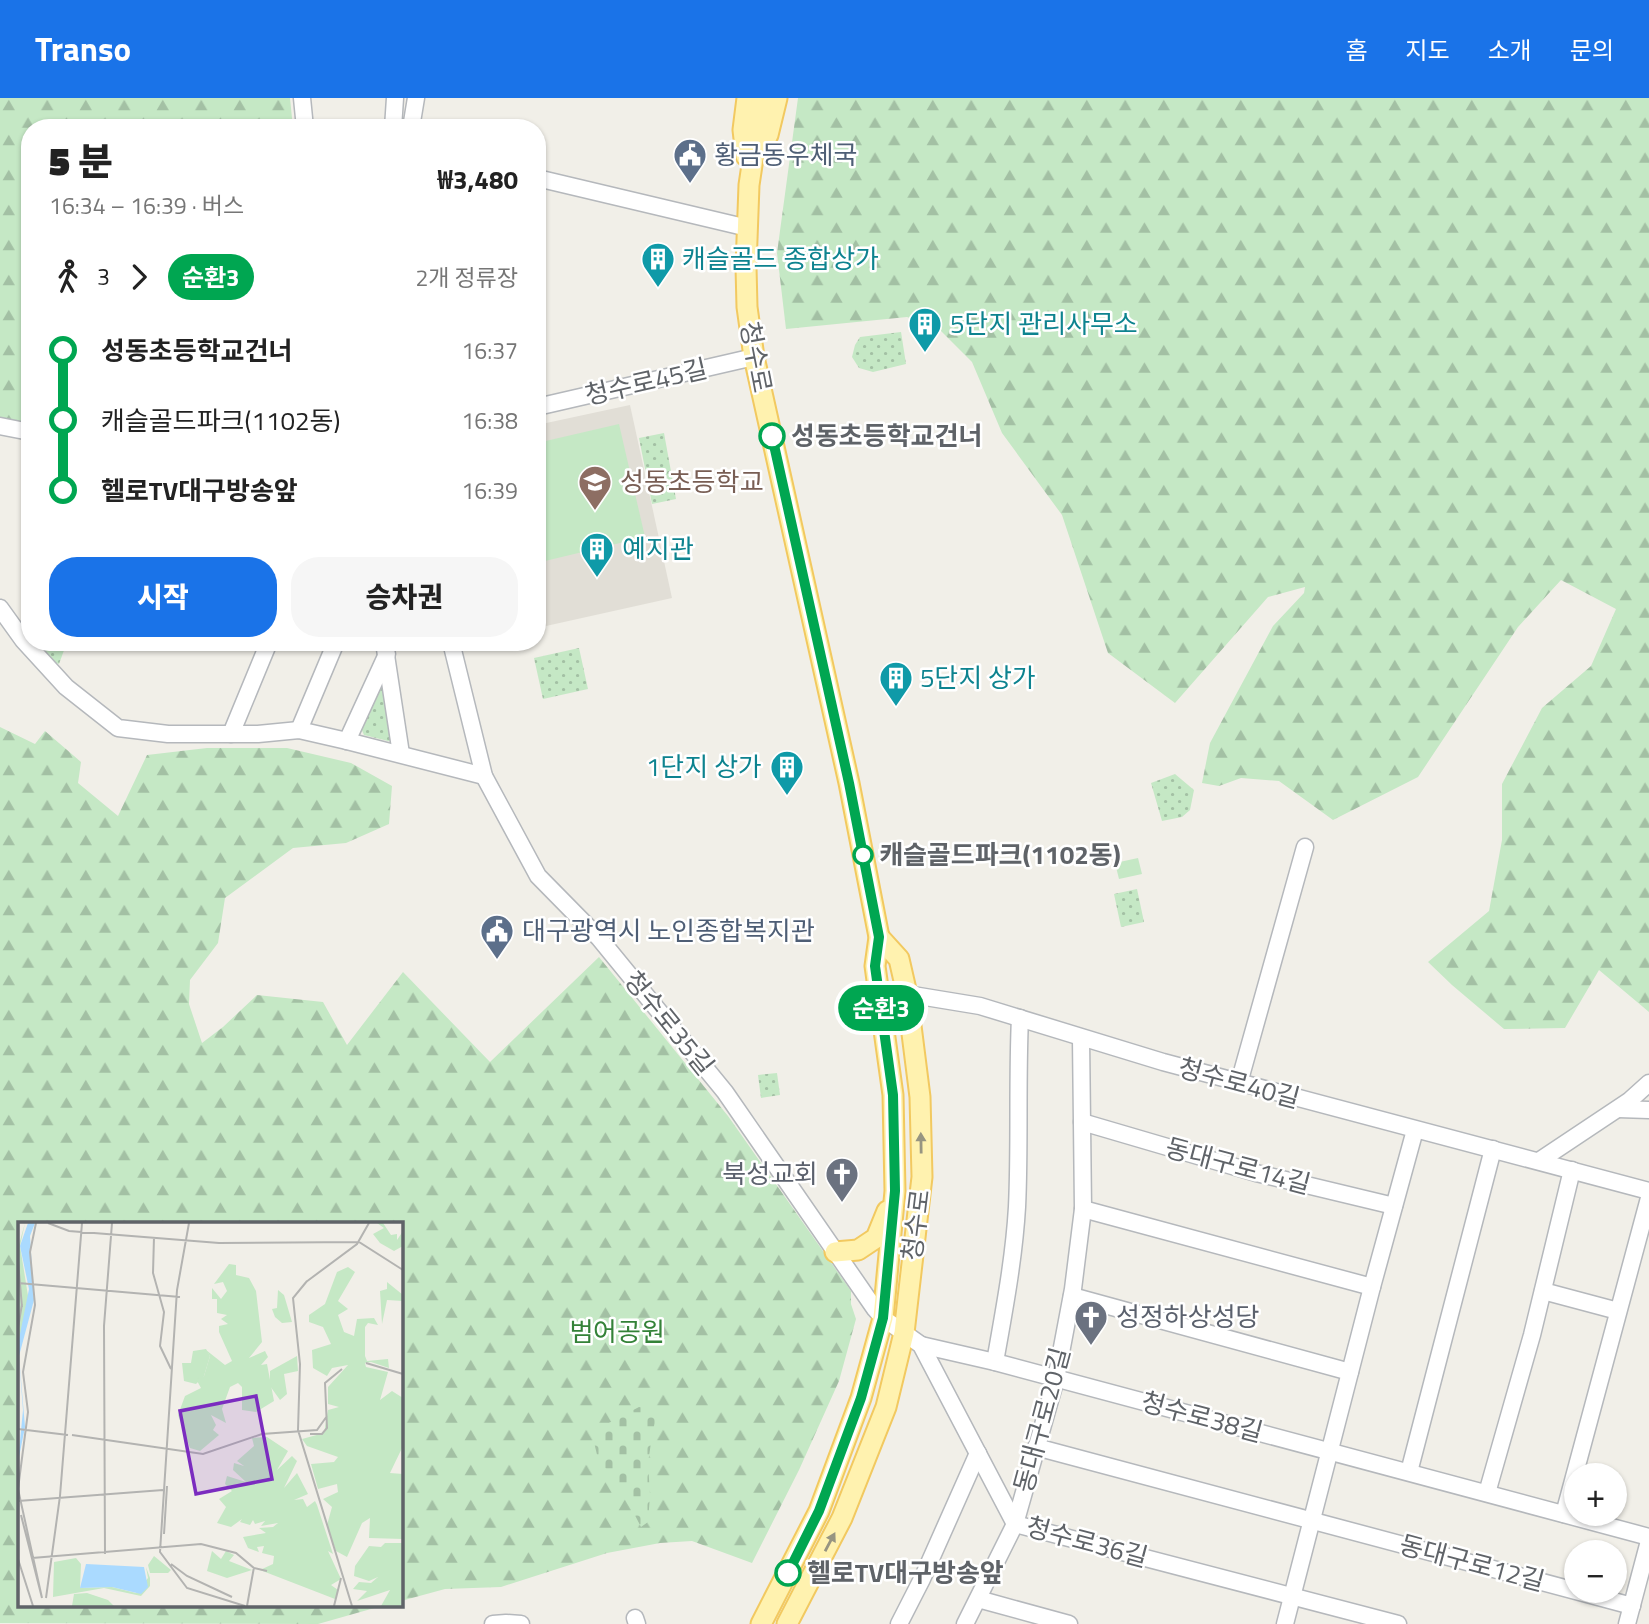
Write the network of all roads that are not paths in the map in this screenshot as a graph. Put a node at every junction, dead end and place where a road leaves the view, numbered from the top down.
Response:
1 (302, 98) edge
2 (395, 98) edge
3 (416, 98) edge
4 (762, 98) edge
5 (305, 119) edge
6 (394, 119) edge
7 (412, 119) edge
8 (546, 180) edge
9 (748, 228) junction
10 (754, 357) junction
11 (546, 405) edge
12 (0, 426) edge
13 (21, 430) edge
14 (0, 608) edge
15 (21, 637) edge
16 (33, 651) edge
17 (265, 651) edge
18 (332, 651) edge
19 (384, 651) edge
20 (385, 651) edge
21 (453, 651) edge
22 (299, 730) junction
23 (231, 734) junction
24 (347, 741) junction
25 (401, 754) junction
26 (484, 776) junction
27 (1305, 846) dead end
28 (879, 937) junction
29 (907, 994) junction
30 (1020, 1018) junction
31 (1081, 1038) junction
32 (1239, 1083) junction
33 (1648, 1084) edge
34 (1649, 1104) edge
35 (1618, 1109) junction
36 (1649, 1110) edge
37 (1082, 1122) junction
38 (1415, 1130) junction
39 (1493, 1149) junction
40 (1539, 1161) junction
41 (1572, 1170) junction
42 (895, 1191) junction
43 (1649, 1191) edge
44 (1649, 1198) edge
45 (1394, 1206) junction
46 (1083, 1209) junction
47 (835, 1252) junction
48 (1372, 1287) junction
49 (1543, 1291) junction
50 (1072, 1296) junction
51 (1618, 1311) junction
52 (883, 1318) junction
53 (904, 1333) junction
54 (921, 1345) junction
55 (995, 1362) junction
56 (1350, 1371) junction
57 (1056, 1379) junction
58 (1037, 1447) junction
59 (1330, 1451) junction
60 (978, 1453) junction
61 (1578, 1463) edge
62 (1409, 1472) junction
63 (1487, 1493) junction
64 (1564, 1514) edge
65 (1312, 1521) junction
66 (1015, 1524) junction
67 (1605, 1526) edge
68 (1649, 1539) edge
69 (1293, 1596) junction
70 (978, 1599) junction
71 (1632, 1606) junction
72 (1364, 1620) edge
73 (493, 1624) edge
74 (521, 1624) edge
75 (761, 1624) edge
76 (787, 1624) edge
77 (900, 1624) edge
78 (965, 1624) edge
79 (1069, 1624) edge
80 (1285, 1624) edge
81 (1398, 1624) edge
82 (1627, 1624) edge

1 - 5 street
2 - 6 street
3 - 7 street
4 - 9 main road, 청수로
8 - 9 street
9 - 10 main road, 청수로
10 - 11 street, 청수로45길
10 - 28 main road, 청수로
12 - 13 street
14 - 15 street
16 - 23 street
17 - 23 street
18 - 22 street
19 - 24 street
20 - 25 street
21 - 26 street, 청수로35길
22 - 23 street
22 - 24 street
24 - 25 street
25 - 26 street
26 - 47 street, 청수로35길
27 - 32 street
28 - 29 main road, 청수로
28 - 42 main road, 청수로
29 - 30 street, 청수로40길
53 -> 29 main road, 청수로
30 - 31 street, 청수로40길
30 - 55 street
31 - 32 street, 청수로40길
31 - 37 street, 동대구로20길
32 - 38 street, 청수로40길
33 - 34 street
33 - 35 street
35 - 36 street
35 - 40 street
37 - 45 street, 동대구로14길
37 - 46 street, 동대구로20길
38 - 39 street, 청수로40길
38 - 45 street
39 - 40 street, 청수로40길
39 - 62 street
40 - 41 street, 청수로40길
41 - 43 street, 청수로40길
41 - 49 street
42 - 47 main road
42 - 52 main road, 청수로
44 - 51 street
45 - 48 street
46 - 48 street
46 - 50 street, 동대구로20길
47 - 52 street, 청수로35길
48 - 56 street
49 - 51 street
49 - 63 street
50 - 56 street
50 - 57 street, 동대구로20길
51 - 61 street
52 - 53 street, 청수로36길
52 - 75 main road, 청수로
53 - 54 street, 청수로36길
76 -> 53 main road, 청수로
54 - 55 street, 청수로38길
54 - 60 street, 청수로36길
55 - 57 street, 청수로38길
56 - 59 street
57 - 58 street, 동대구로20길
57 - 59 street, 청수로38길
58 - 65 street
58 - 66 street, 동대구로20길
59 - 62 street, 청수로38길
59 - 65 street
60 - 66 street, 청수로36길
60 - 77 street
62 - 63 street, 청수로38길
63 - 64 street, 청수로38길
65 - 69 street
65 - 71 street, 동대구로12길
66 - 69 street, 청수로36길
66 - 70 street, 동대구로20길
67 - 68 street, 청수로38길
68 - 71 street
69 - 72 street, 청수로36길
69 - 80 street
70 - 78 street, 동대구로20길
70 - 79 street
71 - 82 street
72 - 81 street, 청수로36길
73 - 74 street

